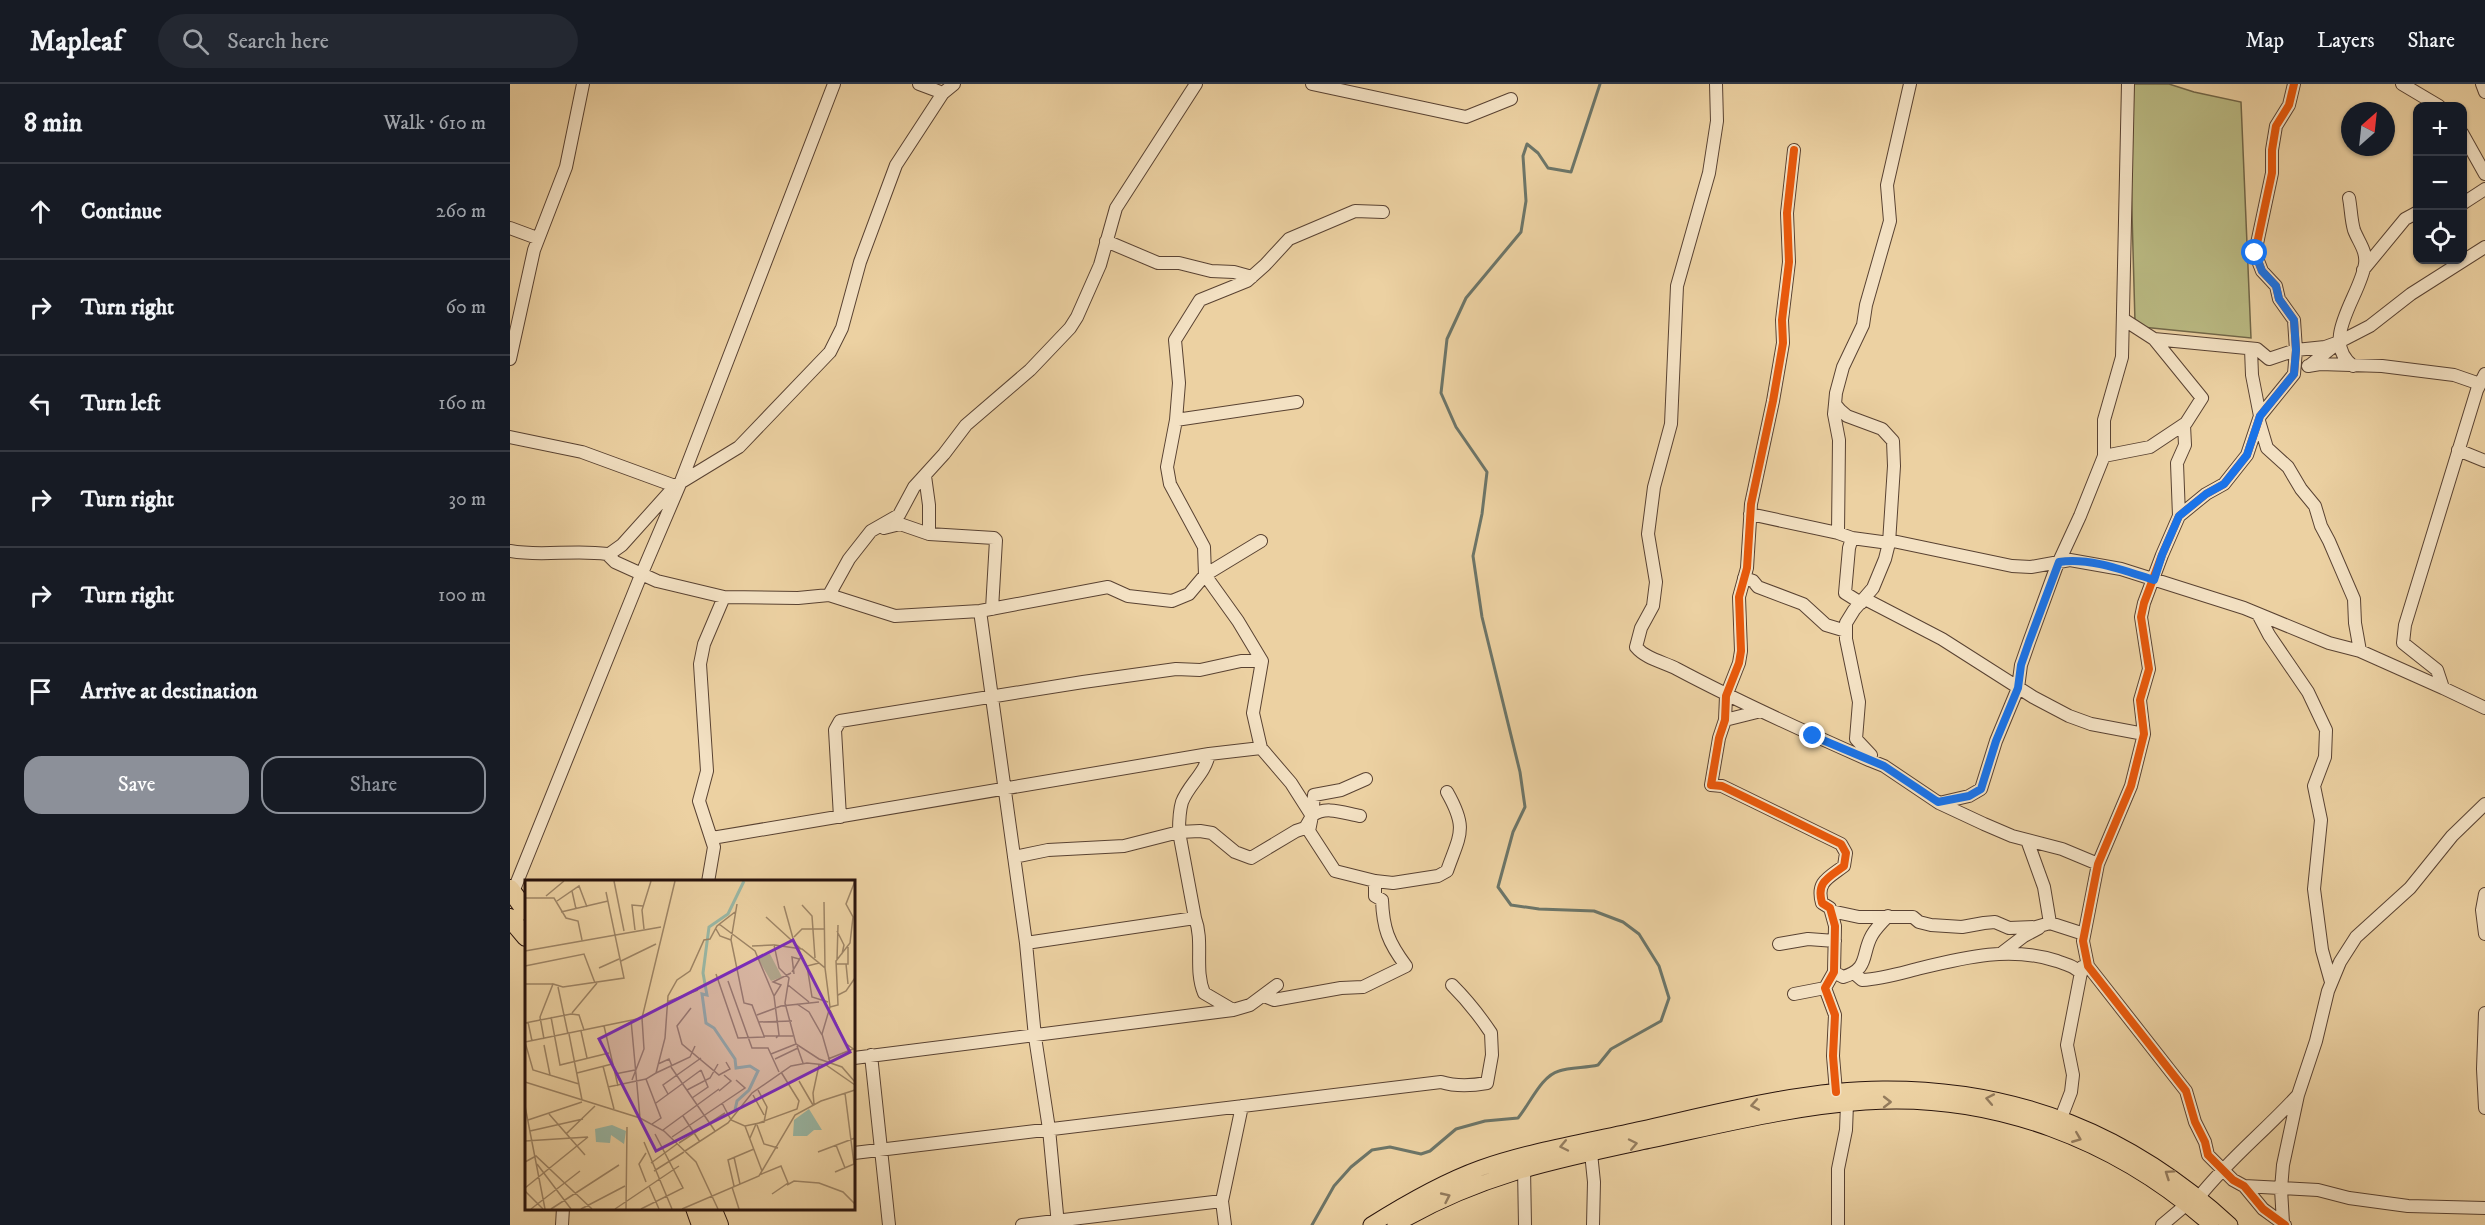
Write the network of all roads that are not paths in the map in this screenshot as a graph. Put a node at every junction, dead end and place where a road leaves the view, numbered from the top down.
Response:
1 (583, 84) edge
2 (834, 84) edge
3 (919, 84) edge
4 (954, 84) edge
5 (1196, 84) edge
6 (1312, 84) edge
7 (1716, 84) edge
8 (1910, 84) edge
9 (2128, 84) edge
10 (2294, 84) edge
11 (2402, 84) edge
12 (2482, 84) edge
13 (2485, 92) edge
14 (943, 93) junction
15 (1511, 99) dead end
16 (2432, 102) edge
17 (2467, 141) edge
18 (1794, 150) dead end
19 (2484, 177) edge
20 (2485, 189) edge
21 (2349, 198) dead end
22 (2467, 201) edge
23 (1383, 212) dead end
24 (2413, 215) edge
25 (510, 228) edge
26 (537, 238) dead end
27 (1106, 241) junction
28 (2485, 247) edge
29 (2467, 257) edge
30 (2456, 264) edge
31 (2363, 270) junction
32 (1252, 276) junction
33 (2123, 319) junction
34 (512, 338) edge
35 (2154, 339) junction
36 (2339, 342) junction
37 (2312, 348) junction
38 (2251, 349) junction
39 (2296, 350) junction
40 (2325, 353) junction
41 (510, 359) edge
42 (2352, 365) junction
43 (2309, 366) junction
44 (2294, 374) junction
45 (2482, 379) edge
46 (1297, 402) dead end
47 (1836, 404) junction
48 (2259, 418) junction
49 (1176, 420) junction
50 (2184, 424) junction
51 (510, 437) edge
52 (2458, 450) junction
53 (2104, 456) junction
54 (2485, 460) edge
55 (925, 476) junction
56 (677, 485) junction
57 (1750, 514) junction
58 (2179, 516) junction
59 (871, 531) junction
60 (1838, 533) junction
61 (929, 534) junction
62 (1852, 538) junction
63 (1261, 541) dead end
64 (1888, 542) junction
65 (510, 551) edge
66 (608, 555) junction
67 (2059, 562) junction
68 (642, 573) junction
69 (1744, 578) junction
70 (1201, 580) junction
71 (2154, 580) junction
72 (829, 595) junction
73 (724, 597) junction
74 (1863, 601) junction
75 (986, 610) junction
76 (2258, 614) junction
77 (1846, 631) junction
78 (2360, 651) junction
79 (1262, 661) junction
80 (2018, 688) junction
81 (2443, 688) junction
82 (1726, 696) junction
83 (991, 697) junction
84 (2485, 708) edge
85 (1761, 711) junction
86 (1725, 720) junction
87 (2144, 734) junction
88 (1261, 748) junction
89 (1209, 754) junction
90 (1869, 760) junction
91 (1366, 779) dead end
92 (1005, 789) junction
93 (1447, 792) dead end
94 (1938, 802) junction
95 (2485, 804) edge
96 (1312, 816) junction
97 (1360, 816) dead end
98 (840, 817) junction
99 (1179, 831) junction
100 (712, 838) junction
101 (2026, 840) junction
102 (1014, 857) junction
103 (2098, 864) junction
104 (708, 880) edge
105 (1375, 881) junction
106 (512, 890) edge
107 (2485, 894) edge
108 (525, 910) edge
109 (1831, 911) junction
110 (1887, 916) junction
111 (510, 918) edge
112 (1195, 918) junction
113 (2047, 924) junction
114 (2084, 934) junction
115 (2485, 934) edge
116 (525, 936) edge
117 (1835, 941) junction
118 (1026, 944) junction
119 (1779, 945) dead end
120 (2003, 952) junction
121 (2084, 954) junction
122 (1834, 972) junction
123 (1855, 974) junction
124 (2081, 974) junction
125 (2331, 982) junction
126 (1277, 985) dead end
127 (1452, 985) dead end
128 (1825, 988) junction
129 (1794, 994) dead end
130 (1264, 996) junction
131 (1233, 1010) junction
132 (2485, 1013) edge
133 (1035, 1037) junction
134 (871, 1055) junction
135 (855, 1058) edge
136 (1836, 1092) junction
137 (2298, 1095) junction
138 (1847, 1104) junction
139 (1242, 1106) junction
140 (2485, 1108) edge
141 (2061, 1118) junction
142 (1049, 1129) junction
143 (880, 1149) junction
144 (855, 1153) edge
145 (1591, 1153) junction
146 (1524, 1168) junction
147 (2221, 1169) junction
148 (2244, 1186) junction
149 (2282, 1187) junction
150 (2193, 1200) junction
151 (1222, 1201) junction
152 (2485, 1208) edge
153 (563, 1210) edge
154 (695, 1210) edge
155 (712, 1210) edge
156 (1058, 1223) edge
157 (2284, 1224) edge
158 (562, 1225) edge
159 (701, 1225) edge
160 (719, 1225) edge
161 (890, 1225) edge
162 (1022, 1225) edge
163 (1225, 1225) edge
164 (1371, 1225) edge
165 (1395, 1225) edge
166 (1525, 1225) edge
167 (1593, 1225) edge
168 (1838, 1225) edge
169 (2162, 1225) edge
170 (2211, 1225) edge
171 (2230, 1225) edge

1 - 34 street
2 - 56 street
3 - 14 street
4 - 14 street
5 - 27 street
6 - 15 street
7 - 82 street
8 - 47 street
9 - 33 street
10 - 39 street
11 - 16 street
12 - 13 street
14 - 56 street
17 - 19 street
18 - 57 street
20 - 22 street
21 - 31 street
23 - 32 street
24 - 31 street
25 - 26 street
27 - 32 street
27 - 55 street
28 - 29 street
30 - 36 street
31 - 36 street
32 - 49 street
33 - 35 street
33 - 53 street
34 - 41 street
35 - 38 street
35 - 50 street
36 - 37 street
36 - 40 street
36 - 42 street
37 - 39 street
37 - 40 street
38 - 39 street
38 - 48 street
39 - 44 street
40 - 42 street
40 - 43 street
42 - 43 street
42 - 45 street
43 - 44 street
44 - 48 street
45 - 52 street
46 - 49 street
47 - 60 street
47 - 64 street
48 - 58 street
48 - 78 street
49 - 70 street
50 - 53 street
50 - 58 street
51 - 56 street
52 - 54 street
52 - 81 street
53 - 67 street
55 - 59 street
55 - 61 street
56 - 66 street
56 - 68 street
57 - 60 street
57 - 69 street
58 - 71 street
59 - 61 street
59 - 72 street
60 - 62 street
61 - 75 street
62 - 64 street
62 - 74 street
63 - 70 street
64 - 67 street
64 - 74 street
65 - 66 street
66 - 68 street
67 - 71 street
67 - 80 street
68 - 73 street
68 - 106 street
69 - 77 street
69 - 82 street
70 - 75 street
70 - 79 street
71 - 76 street
71 - 87 street
72 - 73 street
72 - 75 street
73 - 100 street
74 - 77 street
74 - 80 street
75 - 83 street
76 - 78 street
76 - 125 street
77 - 90 street
78 - 81 street
79 - 83 street
79 - 88 street
80 - 87 street
80 - 94 street
81 - 84 street
82 - 85 street
82 - 86 street
83 - 92 street
83 - 98 street
85 - 86 street
85 - 90 street
86 - 109 street
87 - 103 street
88 - 89 street
88 - 96 street
89 - 92 street
89 - 99 street
90 - 94 street
91 - 96 street
92 - 98 street
92 - 102 street
93 - 105 street
94 - 101 street
95 - 125 street
96 - 97 street
96 - 99 street
96 - 105 street
98 - 100 street
99 - 102 street
99 - 112 street
100 - 104 street
101 - 103 street
101 - 113 street
102 - 118 street
103 - 114 street
105 - 130 street
106 - 108 highway
107 - 115 street
109 - 110 street
109 - 117 street
110 - 113 street
110 - 123 street
111 - 116 highway
112 - 118 street
112 - 131 street
113 - 114 street
113 - 120 street
114 - 121 street
117 - 119 street
117 - 122 street
118 - 133 street
120 - 123 street
120 - 124 street
121 - 124 street
121 - 147 street
122 - 123 street
122 - 128 street
124 - 141 street
125 - 137 street
126 - 130 street
127 - 139 street
128 - 129 street
128 - 136 street
130 - 131 street
131 - 133 street
132 - 140 street
133 - 134 street
133 - 142 street
134 - 135 street
134 - 143 street
141 -> 136 main road
136 -> 164 main road
137 - 147 street
137 - 149 street
145 -> 138 main road
138 -> 150 main road
138 - 168 street
139 - 142 street
139 - 151 street
150 -> 141 main road
142 - 143 street
142 - 156 street
143 - 144 street
143 - 161 street
145 - 146 main road
145 - 167 street
165 -> 146 main road
146 - 166 street
147 - 148 street
147 - 150 street
148 - 149 street
148 - 157 street
149 - 152 street
149 - 157 street
150 - 169 street
150 - 170 main road
150 - 171 main road
151 - 156 street
151 - 163 street
153 - 158 street
154 - 159 highway
155 - 160 highway
156 - 162 street

